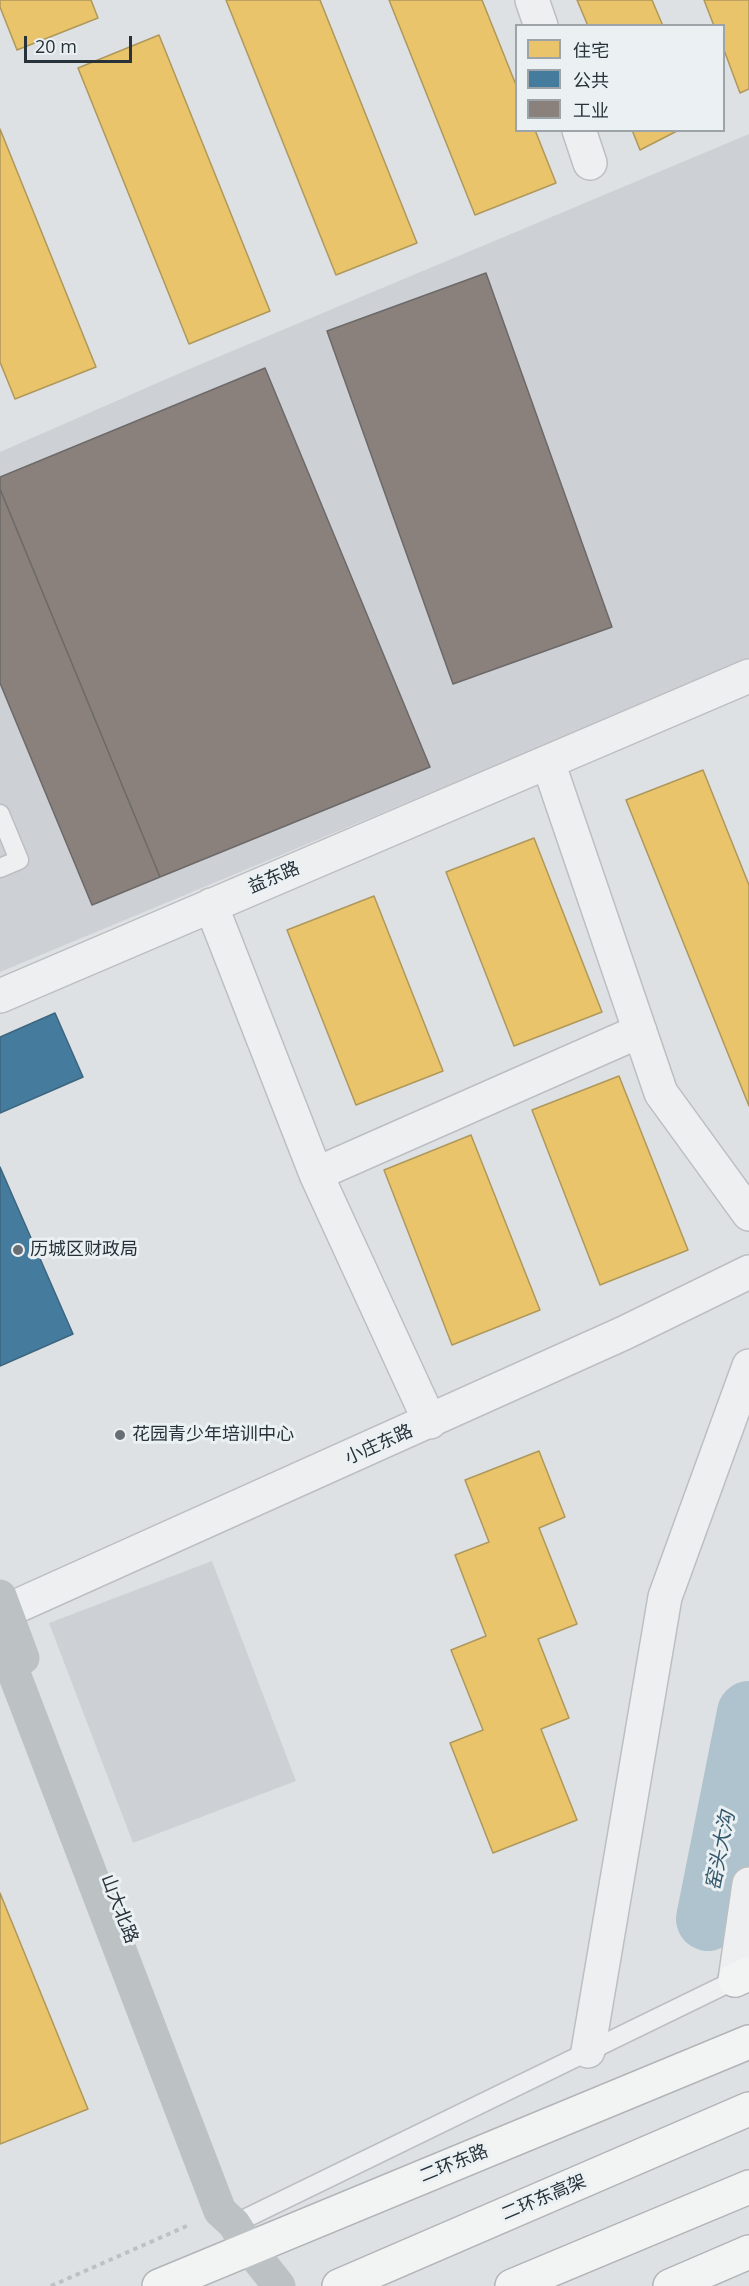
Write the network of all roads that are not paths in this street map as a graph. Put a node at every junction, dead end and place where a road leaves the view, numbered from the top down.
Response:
1 (532, 0) edge
2 (540, 24) edge
3 (580, 132) edge
4 (590, 163) dead end
5 (749, 676) edge
6 (548, 762) junction
7 (0, 814) edge
8 (0, 868) edge
9 (210, 905) junction
10 (0, 996) edge
11 (640, 1031) junction
12 (316, 1174) junction
13 (749, 1214) edge
14 (749, 1272) edge
15 (749, 1366) edge
16 (430, 1422) junction
17 (2, 1615) edge
18 (749, 1884) edge
19 (744, 1978) edge
20 (749, 2042) edge
21 (588, 2051) junction
22 (749, 2109) edge
23 (749, 2187) edge
24 (234, 2228) junction
25 (745, 2254) edge
26 (159, 2286) edge
27 (279, 2286) edge
28 (339, 2286) edge
29 (512, 2286) edge
30 (670, 2286) edge

1 - 2 street
3 - 4 street
5 - 6 street, 益东路
6 - 9 street, 益东路
6 - 11 street
7 - 8 lane
9 - 10 street, 益东路
9 - 12 street
11 - 12 street
11 - 13 street
12 - 16 street
14 - 16 street, 小庄东路
15 - 21 street
16 - 17 street, 小庄东路
17 - 24 main road, 山大北路
18 - 19 street
19 - 21 lane
20 - 24 highway, 二环东路
21 - 24 lane
22 - 28 highway, 二环东高架
23 - 29 highway
24 - 26 highway, 二环东路
24 - 27 main road, 山大北路
25 - 30 highway

